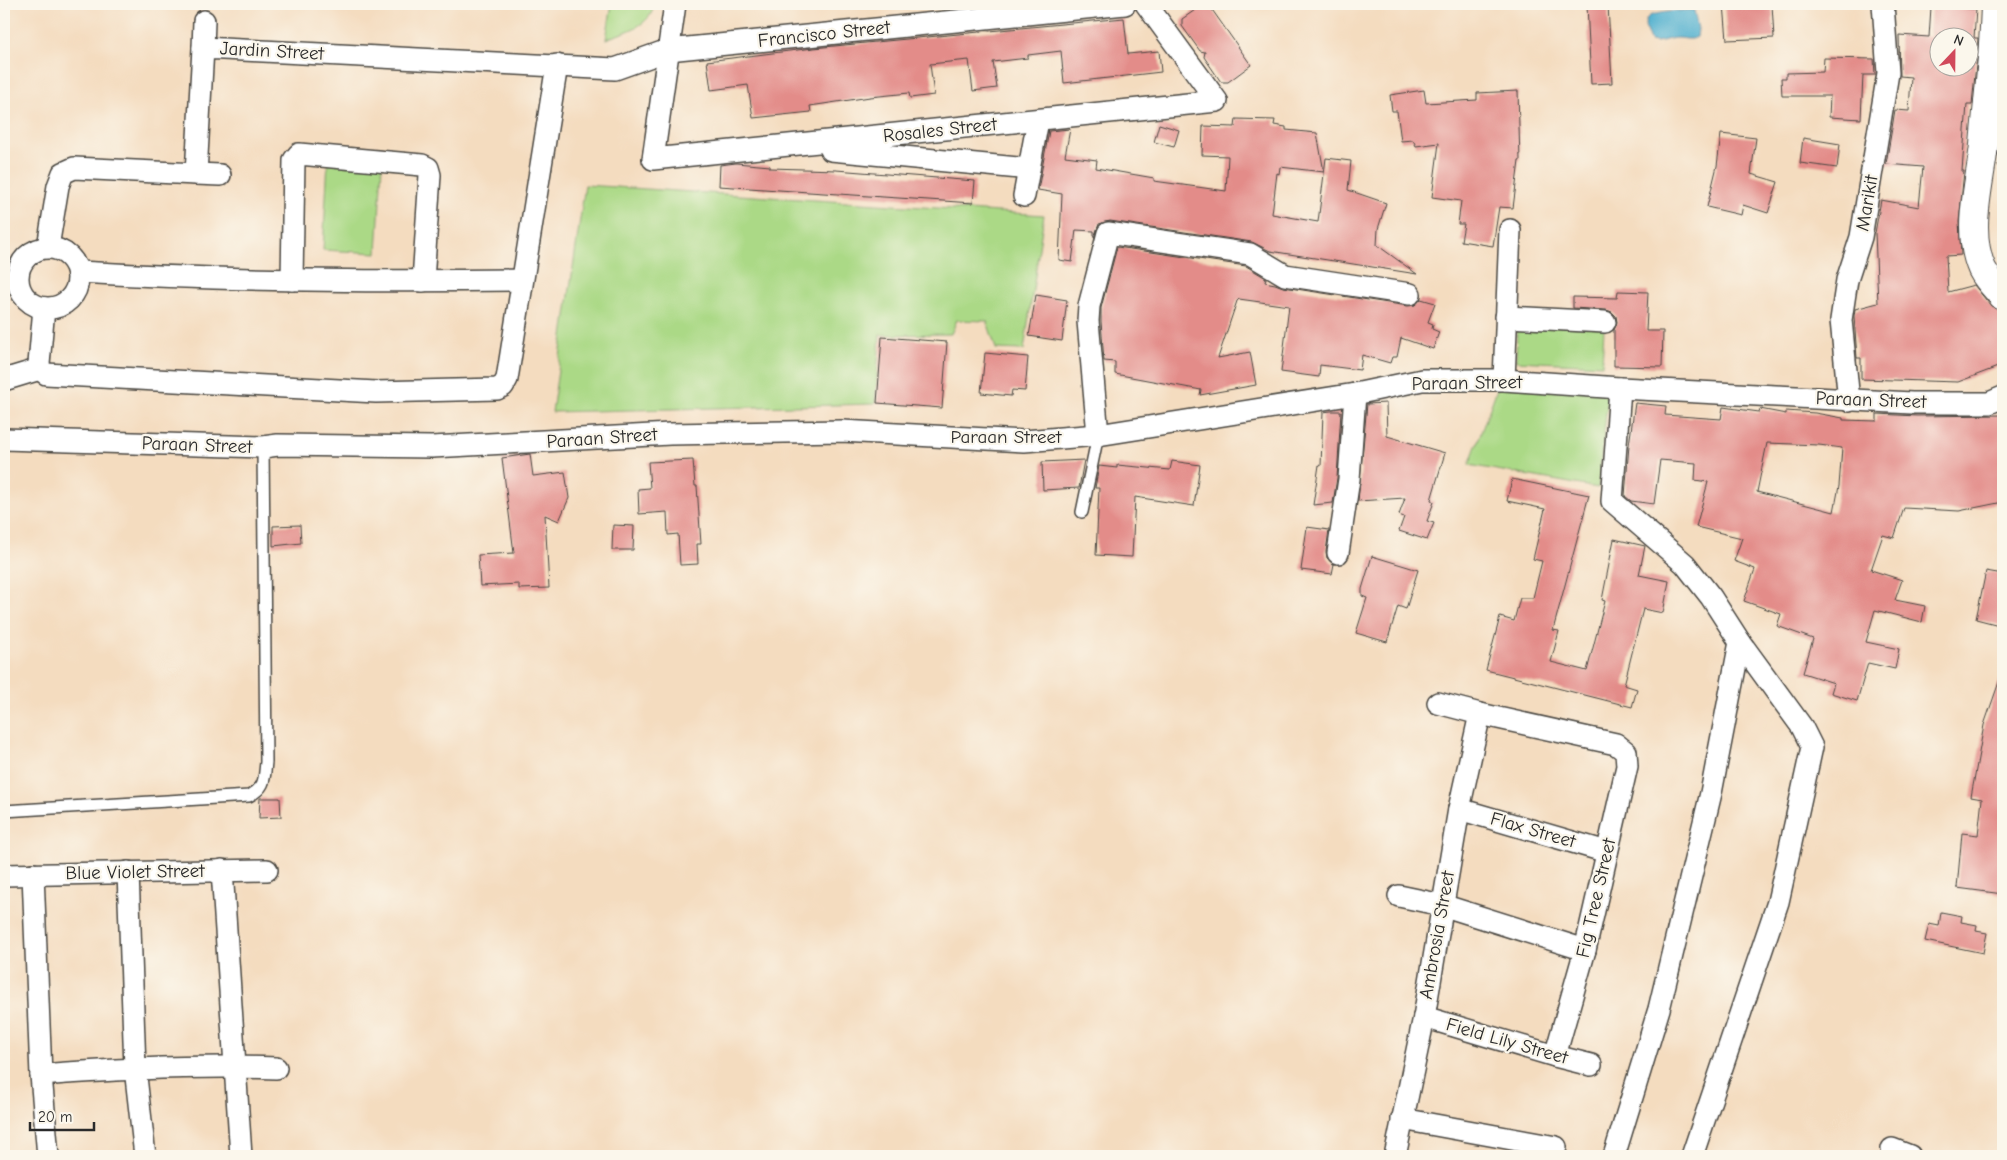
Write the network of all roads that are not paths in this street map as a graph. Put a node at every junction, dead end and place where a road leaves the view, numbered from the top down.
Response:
1 (675, 4) edge
2 (1126, 4) edge
3 (1146, 4) edge
4 (1883, 4) edge
5 (1994, 4) edge
6 (204, 21) dead end
7 (203, 48) junction
8 (668, 50) junction
9 (557, 66) junction
10 (615, 69) joint
11 (1038, 120) junction
12 (786, 145) junction
13 (1029, 170) junction
14 (196, 174) junction
15 (220, 175) dead end
16 (1024, 196) dead end
17 (1510, 230) dead end
18 (48, 247) junction
19 (79, 272) junction
20 (292, 280) junction
21 (522, 280) junction
22 (423, 281) junction
23 (12, 292) edge
24 (1410, 294) dead end
25 (2003, 296) edge
26 (44, 308) junction
27 (1506, 318) junction
28 (1605, 322) dead end
29 (40, 369) junction
30 (7, 379) dead end
31 (1504, 380) junction
32 (1620, 388) junction
33 (1354, 394) junction
34 (2003, 396) edge
35 (1849, 401) junction
36 (1098, 435) junction
37 (4, 438) edge
38 (263, 447) junction
39 (1082, 512) dead end
40 (1338, 552) dead end
41 (1740, 642) junction
42 (1438, 702) dead end
43 (1480, 714) junction
44 (1459, 809) junction
45 (4, 811) edge
46 (1607, 852) junction
47 (222, 870) junction
48 (267, 870) dead end
49 (128, 872) junction
50 (33, 874) junction
51 (4, 875) edge
52 (1399, 896) dead end
53 (1442, 905) junction
54 (1585, 950) junction
55 (1424, 1017) junction
56 (1555, 1056) junction
57 (1591, 1065) dead end
58 (235, 1066) junction
59 (135, 1068) junction
60 (276, 1068) dead end
61 (41, 1075) junction
62 (1402, 1119) junction
63 (1556, 1147) dead end
64 (48, 1156) edge
65 (145, 1156) edge
66 (240, 1156) edge
67 (1395, 1156) edge
68 (1614, 1156) edge
69 (1692, 1156) edge

1 - 8 street, Rosales Street
2 - 8 street, Francisco Street
3 - 11 street, Rosales Street
4 - 35 street, Marikit
5 - 25 street
6 - 7 street
7 - 9 street, Jardin Street
7 - 14 street, Jardin Street
8 - 10 street, Francisco Street
8 - 12 street, Rosales Street
9 - 10 street, Jardin Street
9 - 21 street
11 - 12 street, Rosales Street
11 - 13 street
12 - 13 street
13 - 16 street
14 - 15 street
14 - 18 street
17 - 27 street
18 - 19 street
18 - 23 street
19 - 20 street
19 - 26 street
20 - 22 street
20 - 22 street
21 - 22 street
21 - 29 street
23 - 26 street
24 - 36 street
26 - 29 street
27 - 28 street
27 - 31 street
29 - 30 street
31 - 32 street, Paraan Street
31 - 33 street, Paraan Street
32 - 35 street, Paraan Street
32 - 41 street
33 - 36 street, Paraan Street
33 - 40 street
34 - 35 street, Paraan Street
36 - 38 street, Paraan Street
36 - 39 lane
37 - 38 street, Paraan Street
38 - 45 lane
41 - 68 street
41 - 69 street
42 - 43 street
43 - 44 street, Ambrosia Street
43 - 46 street, Fig Tree Street
44 - 46 street, Flax Street
44 - 53 street, Ambrosia Street
46 - 54 street, Fig Tree Street
47 - 48 street, Blue Violet Street
47 - 49 street, Blue Violet Street
47 - 58 street
49 - 50 street, Blue Violet Street
49 - 59 street
50 - 51 street, Blue Violet Street
50 - 61 street
52 - 53 street
53 - 54 street
53 - 55 street, Ambrosia Street
54 - 56 street, Fig Tree Street
55 - 56 street, Field Lily Street
55 - 62 street, Ambrosia Street
56 - 57 street, Field Lily Street
58 - 59 street
58 - 60 street
58 - 66 street
59 - 61 street
59 - 65 street
61 - 64 street
62 - 63 street
62 - 67 street, Ambrosia Street

